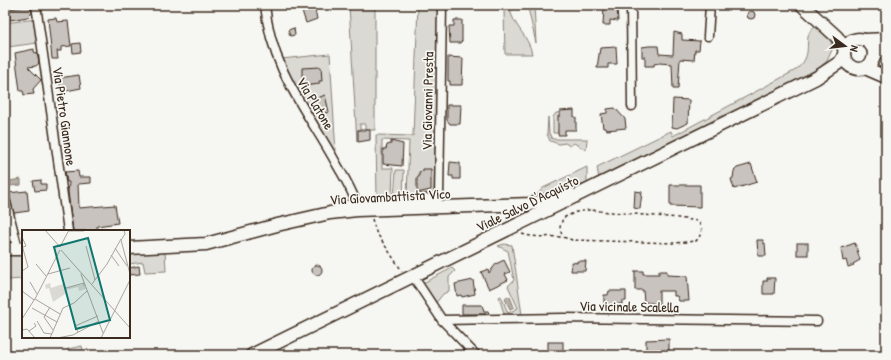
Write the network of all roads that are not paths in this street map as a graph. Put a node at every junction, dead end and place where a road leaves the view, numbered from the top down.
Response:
1 (36, 5) edge
2 (265, 5) edge
3 (442, 5) edge
4 (631, 5) edge
5 (710, 5) edge
6 (802, 5) edge
7 (823, 23) junction
8 (708, 36) dead end
9 (861, 39) junction
10 (886, 39) edge
11 (886, 48) edge
12 (845, 53) junction
13 (874, 56) junction
14 (860, 68) junction
15 (886, 70) edge
16 (886, 77) edge
17 (816, 78) junction
18 (632, 106) dead end
19 (582, 193) junction
20 (5, 198) edge
21 (531, 204) junction
22 (361, 208) junction
23 (545, 212) junction
24 (68, 230) edge
25 (130, 248) edge
26 (20, 249) edge
27 (5, 250) edge
28 (408, 274) junction
29 (442, 320) junction
30 (817, 321) dead end
31 (252, 355) edge
32 (476, 355) edge

1 - 24 street, Via Pietro Giannone
2 - 22 street, Via Platone
3 - 22 street, Via Giovanni Presta
4 - 18 street
5 - 8 street
6 - 7 street
7 - 9 street
7 - 12 street
9 - 10 street
9 - 12 street
9 - 13 street
11 - 13 street
12 - 14 street
12 - 17 street, Viale Salvo D'Acquisto
13 - 14 street
13 - 15 street
14 - 16 street
14 - 17 street, Viale Salvo D'Acquisto
17 - 19 street, Viale Salvo D'Acquisto
19 - 21 street, Via Giovambattista Vico
19 - 23 street, Viale Salvo D'Acquisto
20 - 26 street
21 - 22 street, Via Giovambattista Vico
21 - 23 street
22 - 25 street, Via Giovambattista Vico
23 - 28 street, Viale Salvo D'Acquisto
26 - 27 street
28 - 29 street
28 - 31 street, Viale Salvo D'Acquisto
29 - 30 street, Via vicinale Scalella
29 - 32 street

